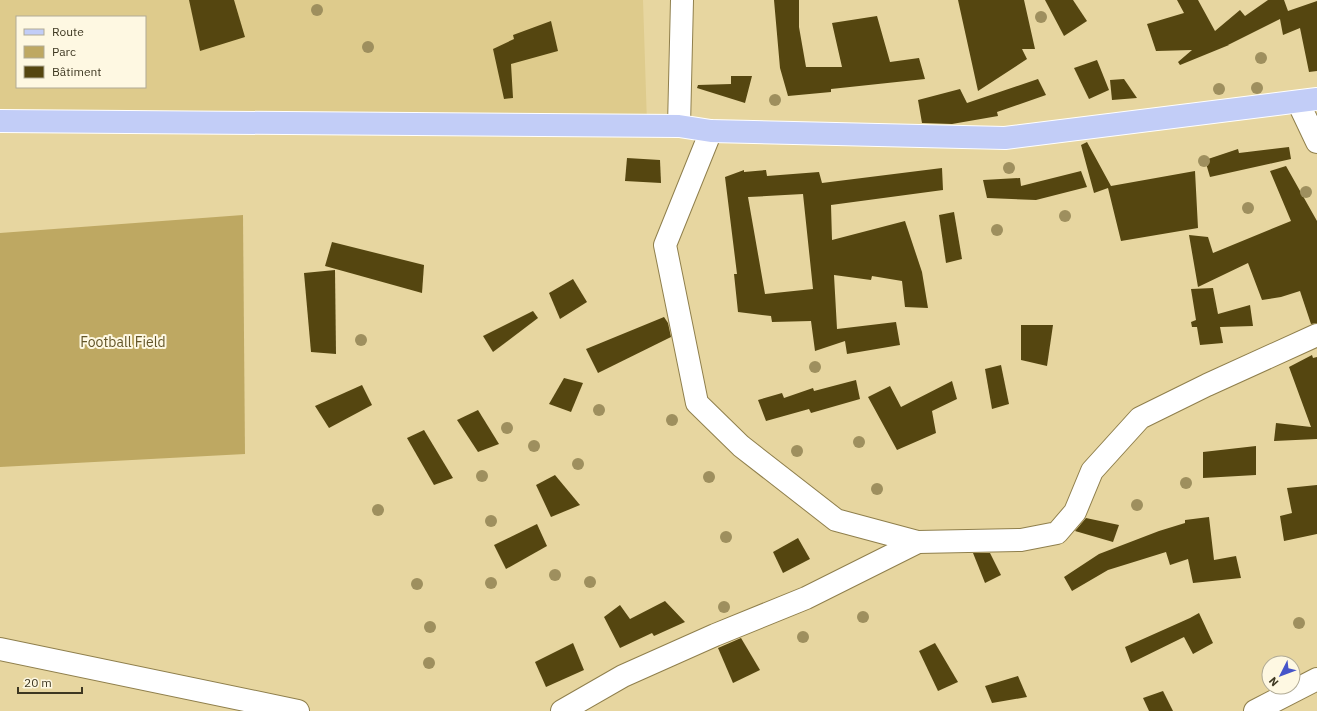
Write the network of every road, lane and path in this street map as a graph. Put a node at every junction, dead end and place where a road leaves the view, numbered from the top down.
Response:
1 (682, 0) edge
2 (1308, 100) edge
3 (0, 121) edge
4 (679, 126) junction
5 (711, 131) junction
6 (1317, 142) edge
7 (1317, 335) edge
8 (918, 542) junction
9 (0, 649) edge
10 (1317, 679) edge
11 (298, 711) edge
12 (562, 711) edge
13 (1255, 711) edge

1 - 4 street
2 - 5 main road
2 - 6 street
3 - 4 main road
4 - 5 main road
5 - 8 street
7 - 8 street
8 - 12 street
9 - 11 street
10 - 13 street

